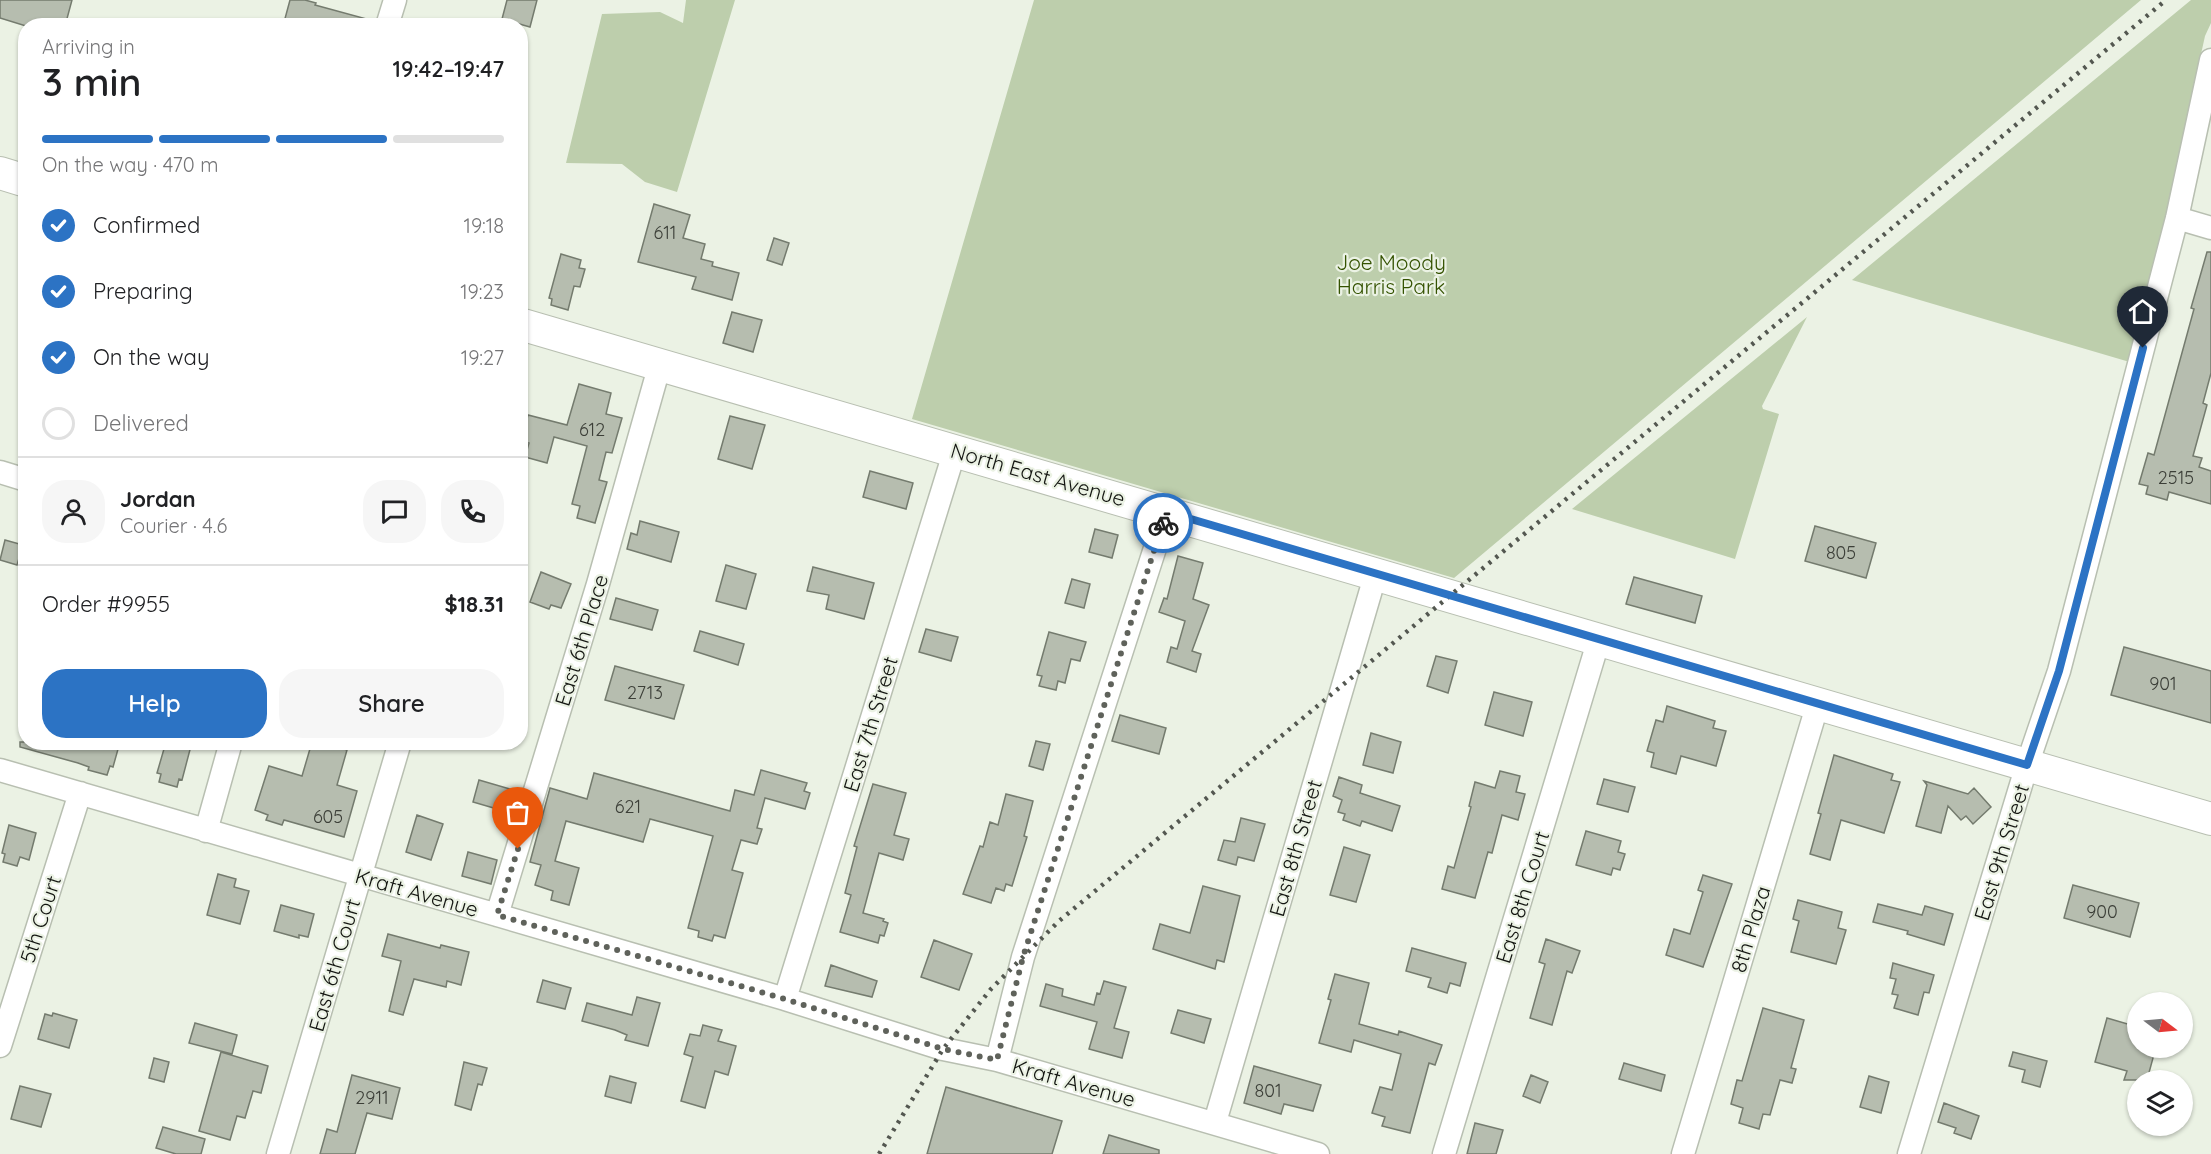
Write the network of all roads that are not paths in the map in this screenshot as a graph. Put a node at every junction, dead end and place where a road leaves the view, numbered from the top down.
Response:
1 (395, 0) edge
2 (389, 18) edge
3 (2211, 60) edge
4 (0, 173) edge
5 (18, 179) edge
6 (2176, 218) junction
7 (2211, 228) edge
8 (528, 331) edge
9 (660, 364) junction
10 (955, 450) junction
11 (0, 472) edge
12 (18, 478) edge
13 (1167, 512) junction
14 (1376, 573) junction
15 (1599, 639) junction
16 (1818, 703) junction
17 (229, 750) edge
18 (398, 750) edge
19 (2027, 765) junction
20 (0, 770) edge
21 (80, 793) junction
22 (2211, 819) edge
23 (206, 831) junction
24 (360, 875) junction
25 (497, 915) junction
26 (785, 999) junction
27 (0, 1046) edge
28 (997, 1060) junction
29 (1215, 1122) junction
30 (278, 1154) edge
31 (1318, 1154) edge
32 (1444, 1154) edge
33 (1683, 1154) edge
34 (1909, 1154) edge

1 - 2 street
3 - 6 street, East 9th Street
4 - 5 main road
6 - 7 street
6 - 19 street, East 9th Street
8 - 9 main road, North East Avenue
9 - 10 main road, North East Avenue
9 - 25 street, East 6th Place
10 - 13 main road, North East Avenue
10 - 26 street, East 7th Street
11 - 12 street
13 - 14 main road, North East Avenue
13 - 28 street
14 - 15 main road, North East Avenue
14 - 29 street, East 8th Street
15 - 16 main road, North East Avenue
15 - 32 street, East 8th Court
16 - 19 main road, North East Avenue
16 - 33 street, 8th Plaza
17 - 23 street
18 - 24 street, East 6th Court
19 - 22 main road, North East Avenue
19 - 34 street, East 9th Street
20 - 21 street, Kraft Avenue
21 - 23 street, Kraft Avenue
21 - 27 street, 5th Court
23 - 24 street, Kraft Avenue
24 - 25 street, Kraft Avenue
24 - 30 street, East 6th Court
25 - 26 street, Kraft Avenue
26 - 28 street, Kraft Avenue
28 - 29 street, Kraft Avenue
29 - 31 street, Kraft Avenue

